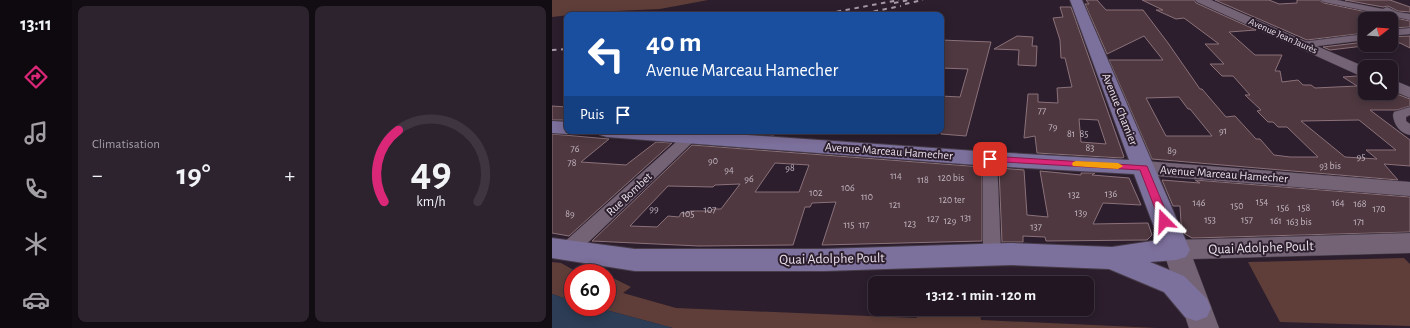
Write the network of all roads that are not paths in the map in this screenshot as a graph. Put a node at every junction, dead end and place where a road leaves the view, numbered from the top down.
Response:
1 (1076, 0) edge
2 (1202, 0) edge
3 (1324, 0) edge
4 (1364, 0) edge
5 (1385, 12) edge
6 (1391, 12) edge
7 (1398, 15) edge
8 (1410, 17) edge
9 (1410, 31) edge
10 (1398, 32) edge
11 (1398, 34) edge
12 (1358, 38) edge
13 (1410, 38) edge
14 (1302, 45) junction
15 (1358, 70) edge
16 (1398, 87) edge
17 (1410, 93) edge
18 (1410, 111) edge
19 (552, 127) edge
20 (564, 128) edge
21 (1410, 131) edge
22 (648, 134) edge
23 (690, 137) junction
24 (990, 159) junction
25 (1144, 168) junction
26 (1410, 188) edge
27 (1410, 243) edge
28 (560, 249) edge
29 (1176, 250) junction
30 (992, 254) junction
31 (1112, 258) junction
32 (1200, 318) edge

1 - 25 main road, Avenue Chamier
2 - 14 main road, Avenue Jean Jaurès
3 - 5 street
4 - 6 street
7 - 8 street
9 - 10 street
11 - 13 street
12 - 14 street
14 - 15 main road, Avenue Jean Jaurès
16 - 17 main road
18 - 21 street
19 - 20 main road
22 - 23 main road, Avenue Marceau Hamecher
23 - 24 main road, Avenue Marceau Hamecher
23 - 28 street, Rue Bombet
24 - 25 main road, Avenue Marceau Hamecher
24 - 30 street
25 - 26 main road, Avenue Marceau Hamecher
25 - 29 main road, Avenue Chamier
27 - 29 main road, Quai Adolphe Poult
28 - 30 main road, Quai Adolphe Poult
29 - 31 main road, Quai Adolphe Poult
29 - 32 main road, Avenue Chamier
30 - 31 main road, Quai Adolphe Poult
31 - 32 main road, Quai Adolphe Poult

